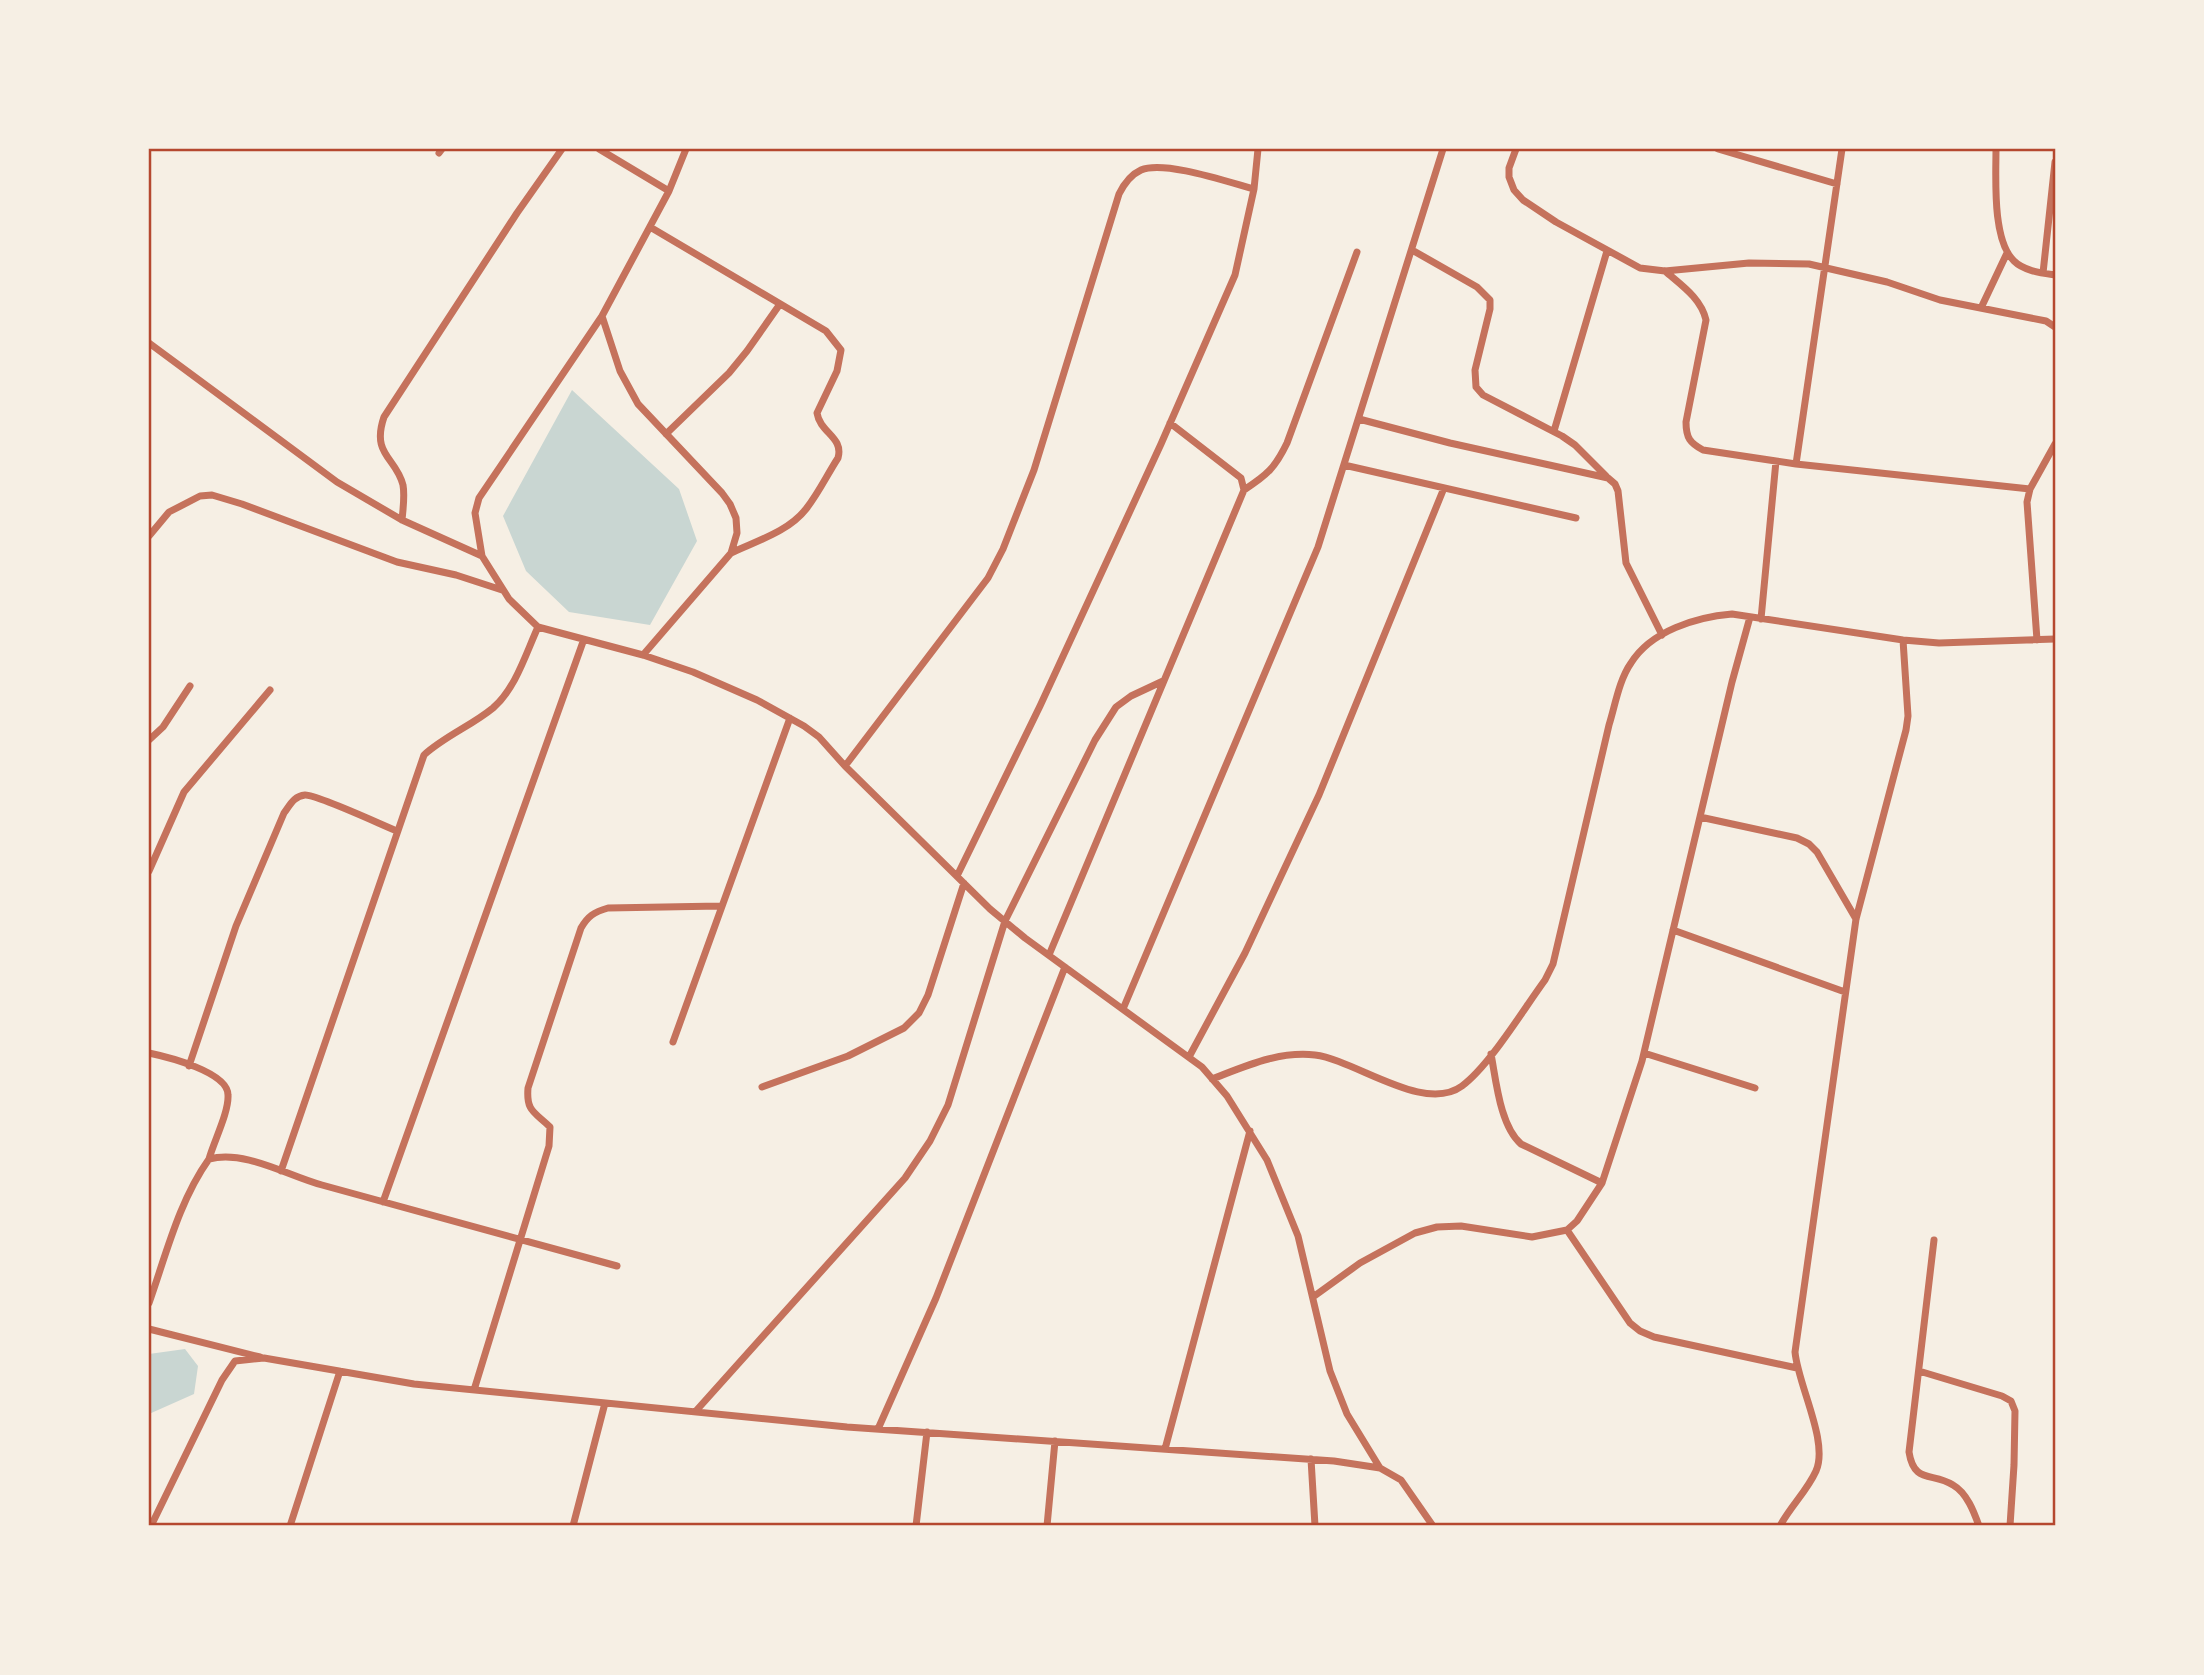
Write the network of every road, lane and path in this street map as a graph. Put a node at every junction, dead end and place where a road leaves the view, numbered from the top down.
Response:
1 (562, 149) edge
2 (599, 149) edge
3 (686, 149) edge
4 (1258, 149) edge
5 (1443, 149) edge
6 (1516, 149) edge
7 (1718, 149) edge
8 (1842, 149) edge
9 (1996, 149) edge
10 (2055, 162) edge
11 (1837, 184) junction
12 (1254, 189) junction
13 (669, 191) junction
14 (650, 227) junction
15 (1412, 250) junction
16 (1607, 251) junction
17 (1357, 252) dead end
18 (2007, 253) junction
19 (1823, 267) junction
20 (1665, 271) junction
21 (2043, 273) junction
22 (2055, 275) edge
23 (780, 304) junction
24 (1981, 308) junction
25 (602, 316) junction
26 (2055, 327) edge
27 (149, 342) edge
28 (1359, 419) junction
29 (1170, 423) junction
30 (1553, 431) junction
31 (666, 434) junction
32 (2055, 443) edge
33 (1776, 461) junction
34 (1796, 464) junction
35 (1344, 465) junction
36 (1608, 478) junction
37 (1444, 488) junction
38 (2030, 489) junction
39 (1244, 490) junction
40 (1576, 518) dead end
41 (402, 520) junction
42 (149, 536) edge
43 (731, 553) junction
44 (482, 556) junction
45 (503, 591) junction
46 (1750, 617) junction
47 (1761, 619) junction
48 (538, 626) junction
49 (1662, 635) junction
50 (584, 639) junction
51 (2055, 639) edge
52 (1903, 640) junction
53 (2036, 640) junction
54 (643, 655) junction
55 (1164, 681) junction
56 (190, 686) dead end
57 (270, 690) dead end
58 (790, 718) junction
59 (149, 740) edge
60 (845, 766) junction
61 (1700, 817) junction
62 (397, 831) junction
63 (149, 871) edge
64 (957, 876) junction
65 (964, 883) junction
66 (720, 906) junction
67 (1856, 919) junction
68 (1005, 921) junction
69 (1673, 930) junction
70 (1049, 955) junction
71 (1065, 967) junction
72 (1845, 992) junction
73 (1123, 1009) junction
74 (673, 1042) dead end
75 (149, 1053) edge
76 (1644, 1053) junction
77 (1491, 1054) junction
78 (1189, 1057) junction
79 (189, 1066) junction
80 (1212, 1079) junction
81 (762, 1087) dead end
82 (1755, 1088) dead end
83 (1250, 1131) junction
84 (209, 1158) junction
85 (281, 1171) junction
86 (1602, 1183) junction
87 (383, 1202) junction
88 (1567, 1230) junction
89 (520, 1239) junction
90 (1934, 1240) dead end
91 (617, 1266) dead end
92 (1313, 1297) junction
93 (149, 1303) edge
94 (149, 1329) edge
95 (264, 1358) junction
96 (1797, 1368) junction
97 (340, 1371) junction
98 (1919, 1371) junction
99 (474, 1390) junction
100 (605, 1403) junction
101 (695, 1412) junction
102 (878, 1429) junction
103 (927, 1432) junction
104 (1055, 1441) junction
105 (1165, 1449) junction
106 (1311, 1459) junction
107 (1380, 1468) junction
108 (151, 1526) edge
109 (290, 1526) edge
110 (573, 1526) edge
111 (916, 1526) edge
112 (1047, 1526) edge
113 (1315, 1526) edge
114 (1433, 1526) edge
115 (1780, 1526) edge
116 (1979, 1526) edge
117 (2010, 1526) edge

1 - 41 street
2 - 13 street
3 - 13 street
4 - 12 street
5 - 15 street
6 - 16 street
7 - 11 street
8 - 11 street
9 - 18 street
10 - 21 street
11 - 19 street
12 - 29 street
12 - 60 street
13 - 14 street
14 - 23 street
14 - 25 street
15 - 28 street
15 - 30 street
16 - 20 street
16 - 30 street
17 - 39 street
18 - 21 street
18 - 24 street
19 - 20 street
19 - 24 street
19 - 34 street
20 - 33 street
21 - 22 street
23 - 31 street
23 - 43 street
24 - 26 street
25 - 31 street
25 - 44 street
27 - 41 street
28 - 35 street
28 - 36 street
29 - 39 street
29 - 64 street
30 - 36 street
31 - 43 street
32 - 38 street
33 - 34 street
33 - 47 street
34 - 38 street
35 - 37 street
35 - 73 street
36 - 49 street
37 - 40 street
37 - 78 street
38 - 53 street
39 - 55 street
41 - 44 street
42 - 45 street
43 - 54 street
44 - 45 street
45 - 48 street
46 - 47 street
46 - 49 street
46 - 61 street
47 - 52 street
48 - 50 street
48 - 62 street
49 - 77 street
50 - 54 street
50 - 87 street
51 - 53 street
52 - 53 street
52 - 67 street
54 - 58 street
55 - 68 street
55 - 70 street
56 - 59 street
57 - 63 street
58 - 60 street
58 - 66 street
60 - 64 street
61 - 67 street
61 - 69 street
62 - 79 street
62 - 85 street
64 - 65 street
65 - 68 street
65 - 81 street
66 - 74 street
66 - 89 street
67 - 72 street
68 - 70 street
68 - 101 street
69 - 72 street
69 - 76 street
70 - 71 street
71 - 73 street
71 - 102 street
72 - 96 street
73 - 78 street
75 - 79 street
76 - 82 street
76 - 86 street
77 - 80 street
77 - 86 street
78 - 80 street
79 - 84 street
80 - 83 street
83 - 92 street
83 - 105 street
84 - 85 street
84 - 93 street
85 - 87 street
86 - 88 street
87 - 89 street
88 - 92 street
88 - 96 street
89 - 91 street
89 - 99 street
90 - 98 street
92 - 107 street
94 - 95 street
95 - 97 street
95 - 108 street
96 - 115 street
97 - 99 street
97 - 109 street
98 - 116 street
98 - 117 street
99 - 100 street
100 - 101 street
100 - 110 street
101 - 102 street
102 - 103 street
103 - 104 street
103 - 111 street
104 - 105 street
104 - 112 street
105 - 106 street
106 - 107 street
106 - 113 street
107 - 114 street

